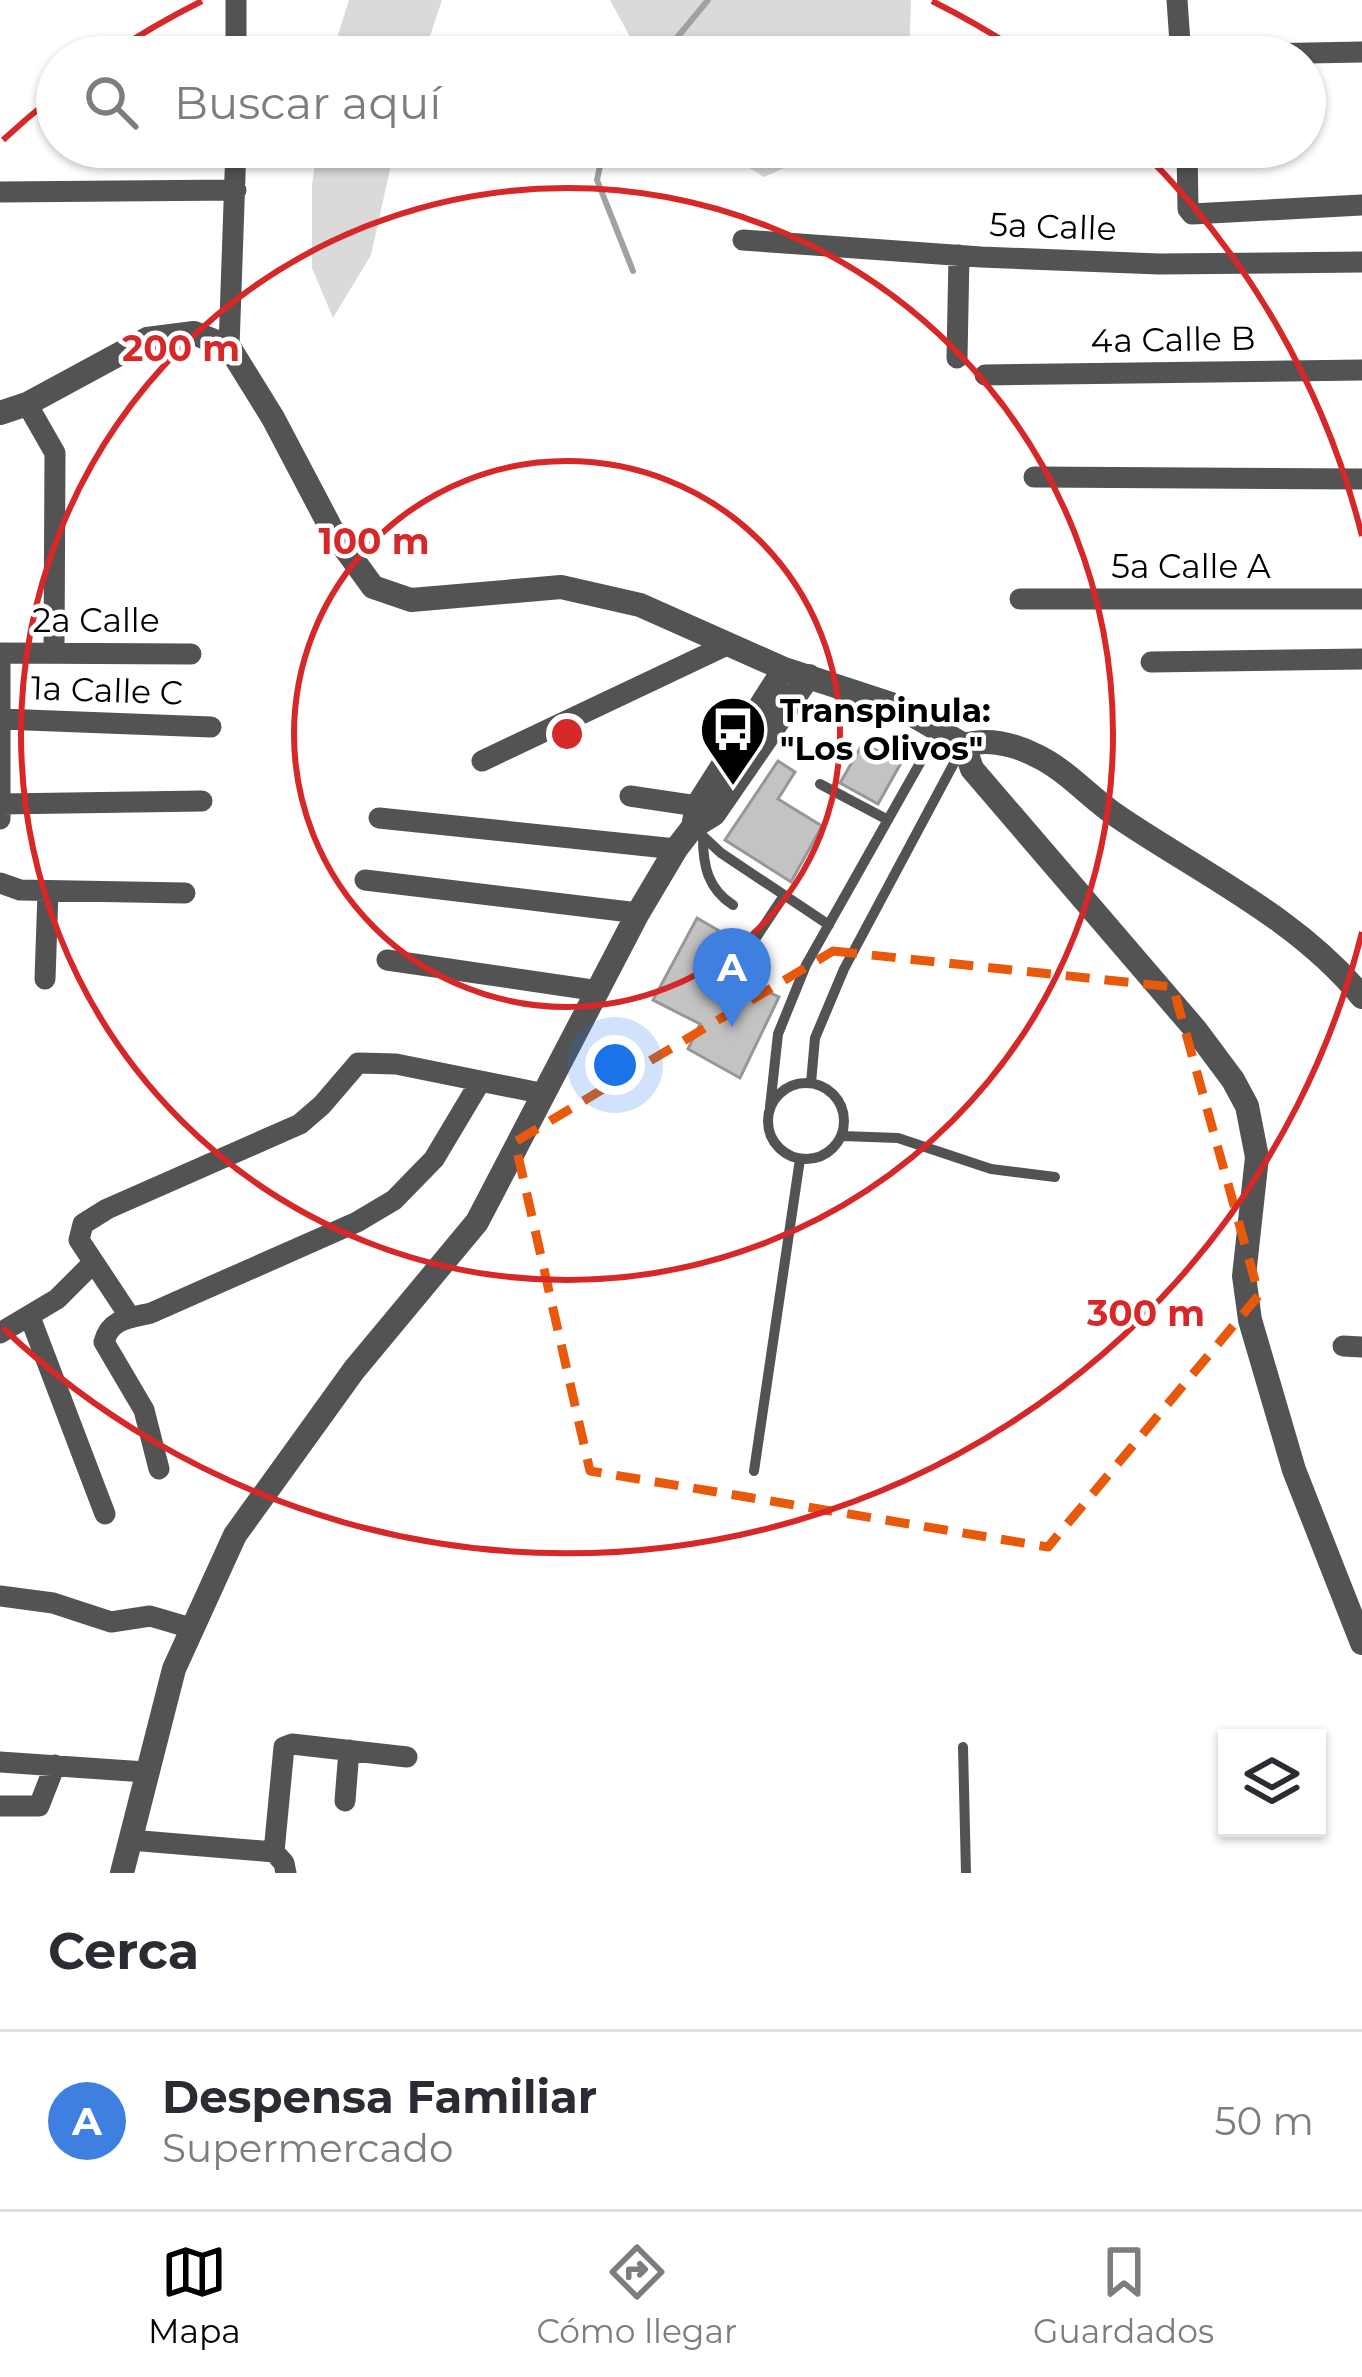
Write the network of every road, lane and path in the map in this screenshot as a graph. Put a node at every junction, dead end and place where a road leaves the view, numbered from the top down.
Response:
1 (236, 0) edge
2 (1177, 0) edge
3 (236, 36) edge
4 (1180, 36) edge
5 (1362, 52) edge
6 (1326, 53) edge
7 (236, 168) edge
8 (1188, 168) edge
9 (236, 190) junction
10 (0, 192) edge
11 (1362, 206) edge
12 (742, 240) dead end
13 (959, 255) junction
14 (1362, 262) edge
15 (229, 347) junction
16 (957, 358) dead end
17 (1362, 370) edge
18 (985, 375) dead end
19 (28, 404) junction
20 (0, 413) edge
21 (1034, 477) dead end
22 (1362, 479) edge
23 (1020, 599) dead end
24 (1362, 599) edge
25 (740, 649) junction
26 (0, 652) edge
27 (54, 653) junction
28 (191, 654) dead end
29 (1362, 659) edge
30 (1151, 662) dead end
31 (796, 672) junction
32 (765, 700) junction
33 (1, 719) edge
34 (212, 727) dead end
35 (939, 728) junction
36 (964, 745) junction
37 (482, 761) dead end
38 (820, 784) dead end
39 (630, 796) dead end
40 (202, 801) dead end
41 (1, 805) edge
42 (379, 818) dead end
43 (0, 819) edge
44 (888, 820) junction
45 (697, 824) junction
46 (676, 849) junction
47 (365, 880) dead end
48 (0, 883) edge
49 (48, 892) junction
50 (185, 892) dead end
51 (783, 897) junction
52 (734, 905) dead end
53 (638, 913) junction
54 (830, 926) junction
55 (387, 960) dead end
56 (45, 979) dead end
57 (599, 991) junction
58 (720, 992) dead end
59 (1362, 997) edge
60 (480, 1082) junction
61 (812, 1083) junction
62 (545, 1094) junction
63 (770, 1107) junction
64 (842, 1136) junction
65 (800, 1159) junction
66 (1055, 1177) dead end
67 (93, 1263) junction
68 (128, 1314) junction
69 (30, 1317) junction
70 (0, 1333) edge
71 (159, 1469) dead end
72 (754, 1471) dead end
73 (104, 1514) dead end
74 (0, 1596) edge
75 (190, 1628) junction
76 (1362, 1643) edge
77 (963, 1747) dead end
78 (350, 1750) junction
79 (407, 1757) dead end
80 (0, 1762) edge
81 (55, 1765) junction
82 (145, 1772) junction
83 (345, 1801) dead end
84 (0, 1806) edge
85 (130, 1840) junction
86 (274, 1852) junction
87 (122, 1873) edge
88 (286, 1873) edge
89 (966, 1873) edge

1 - 3 street
2 - 4 street
5 - 6 street
7 - 9 street
8 - 11 street
9 - 10 street
9 - 15 street
12 - 13 street, 5a Calle
13 - 14 street, 5a Calle
13 - 16 street
15 - 19 street
15 - 25 street
17 - 18 street, 4a Calle B
19 - 20 street
19 - 27 street
21 - 22 street
23 - 24 street, 5a Calle A
25 - 31 street
25 - 32 street
25 - 37 street
26 - 27 street, 2a Calle
26 - 33 street
27 - 28 street, 2a Calle
29 - 30 street
31 - 32 street
31 - 35 street
31 - 45 street
32 - 45 street
33 - 34 street, 1a Calle C
33 - 41 street
35 - 36 street
35 - 44 lane
36 - 59 street
36 - 61 lane
36 - 76 street
38 - 44 lane
39 - 45 street
40 - 41 street
41 - 43 street
42 - 46 street
44 - 54 lane
45 - 46 street
45 - 51 lane
45 - 52 lane
46 - 53 street
47 - 53 street
48 - 49 street
49 - 50 street
49 - 56 street
51 - 54 lane
51 - 58 lane
53 - 57 street
54 - 63 lane
55 - 57 street
57 - 62 street
60 - 62 street
60 - 67 street
60 - 68 street
61 - 63 lane
61 - 64 lane
62 - 75 street
63 - 65 lane
64 - 65 lane
64 - 66 lane
65 - 72 lane
67 - 68 street
67 - 69 street
68 - 71 street
69 - 70 street
69 - 73 street
74 - 75 street
75 - 82 street
77 - 89 lane
78 - 79 street
78 - 83 street
78 - 86 street
80 - 81 street
81 - 82 street
81 - 84 street
82 - 85 street
85 - 86 street
85 - 87 street
86 - 88 street

